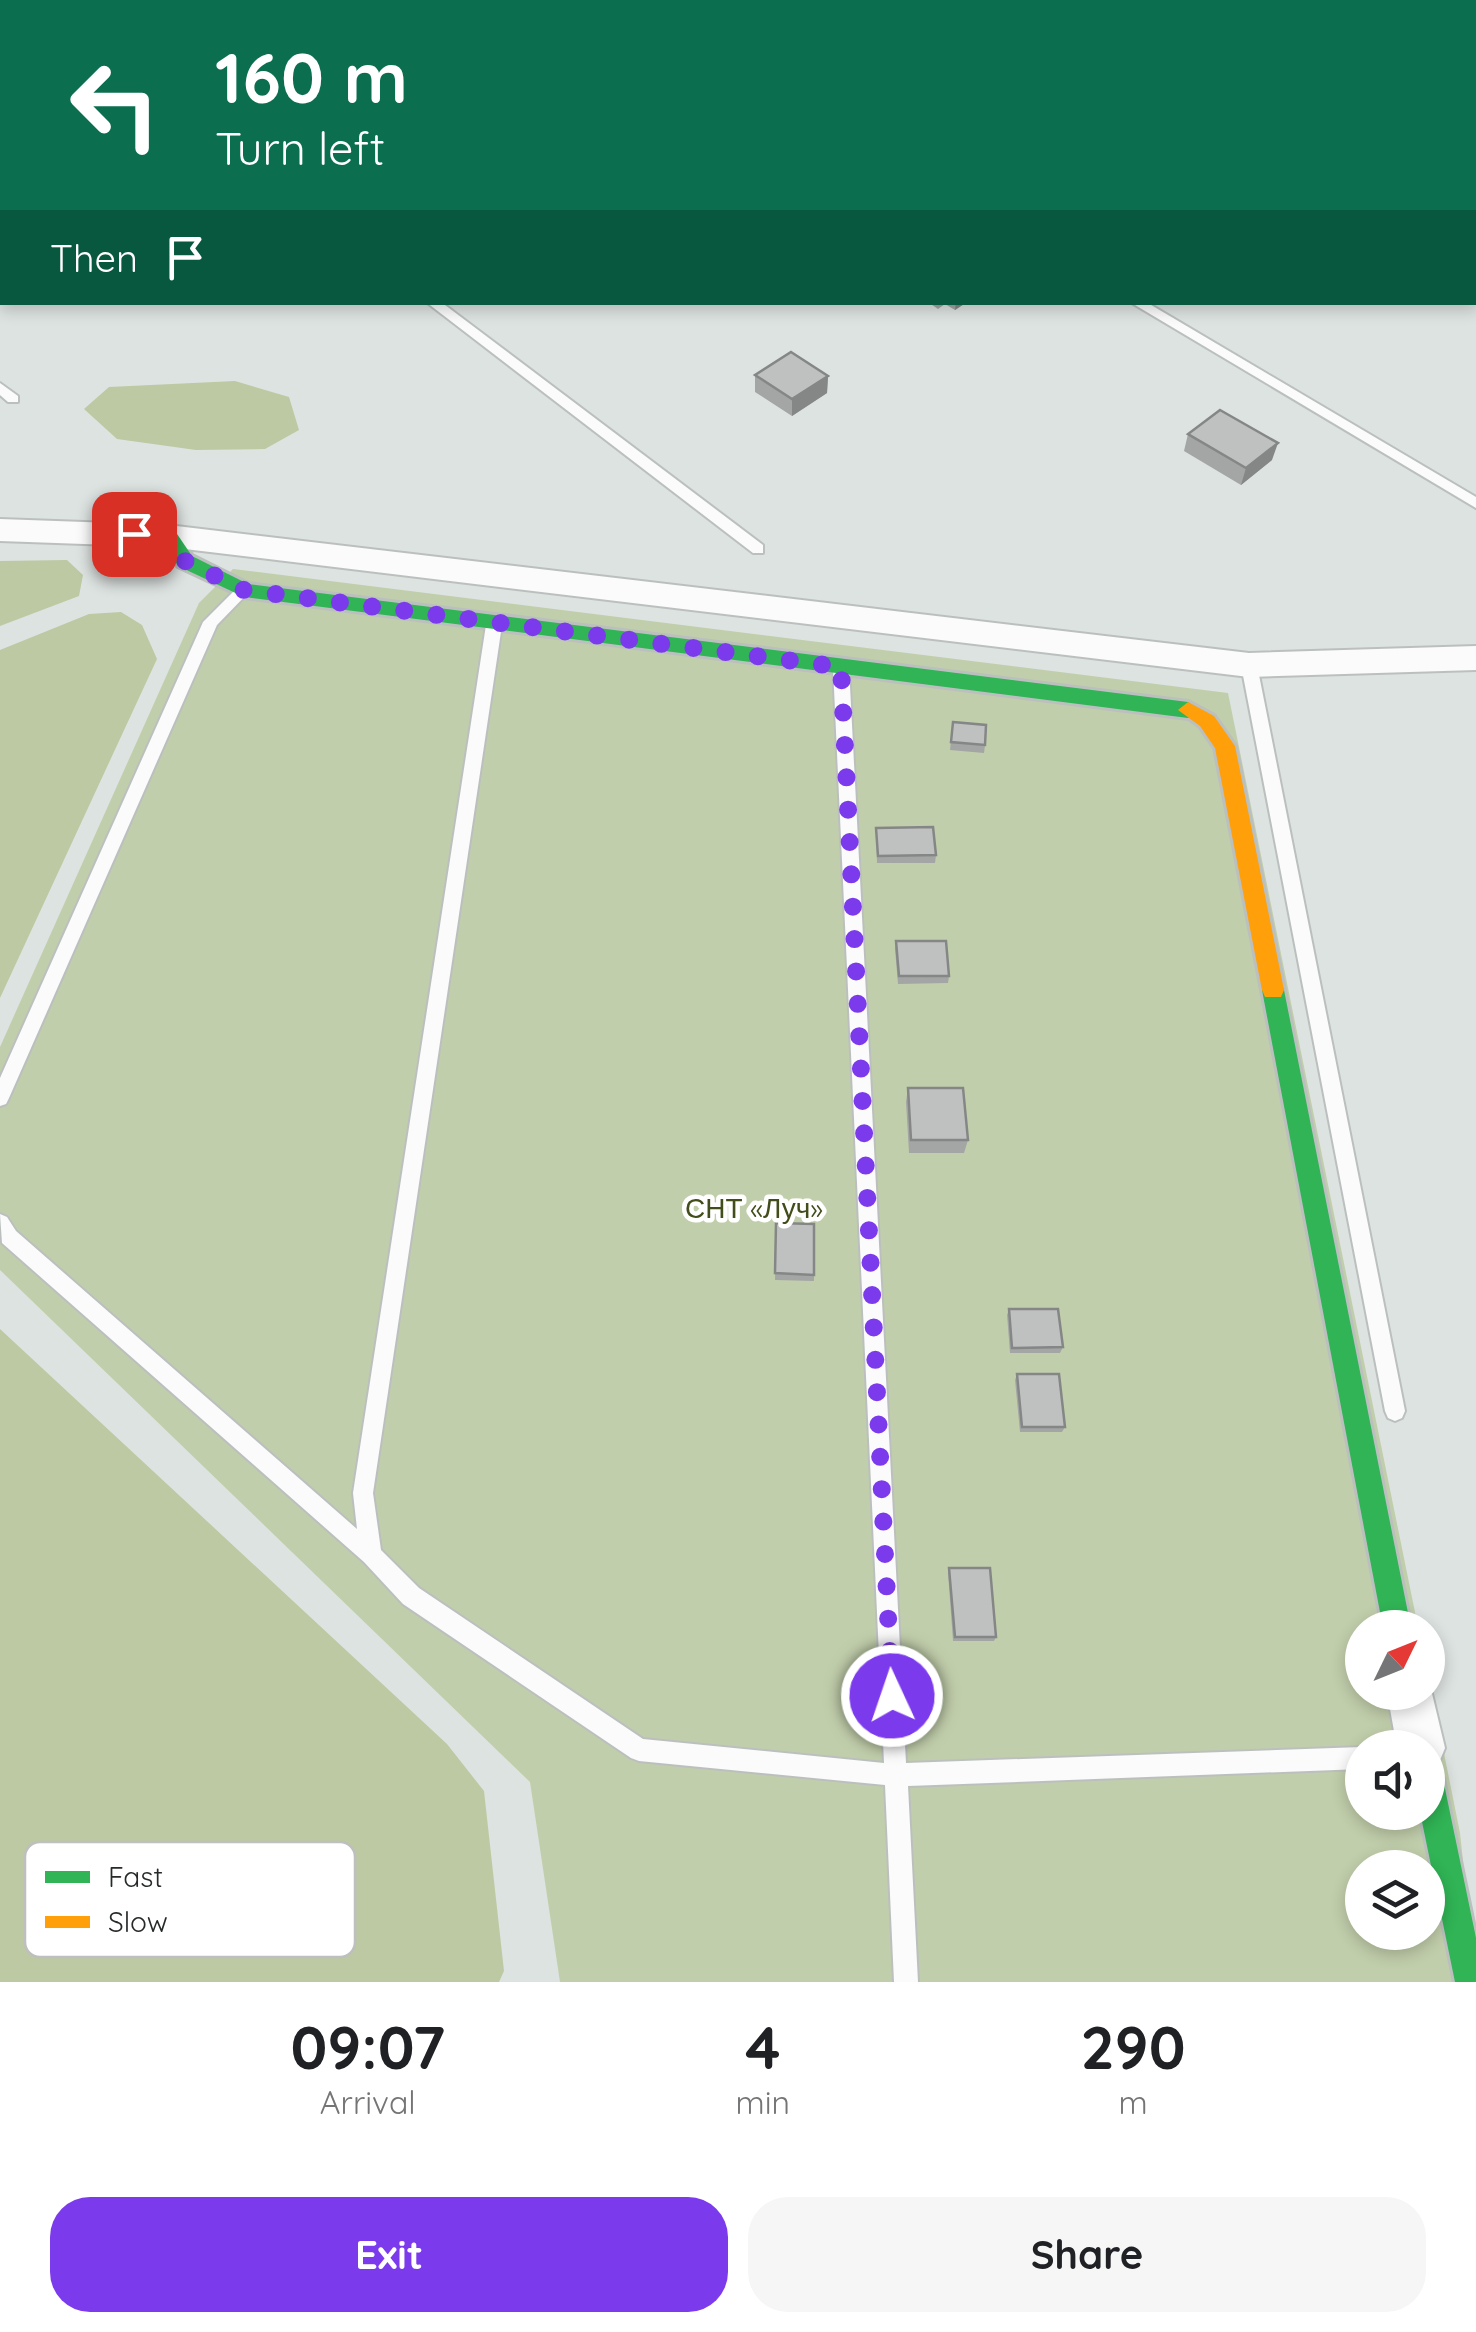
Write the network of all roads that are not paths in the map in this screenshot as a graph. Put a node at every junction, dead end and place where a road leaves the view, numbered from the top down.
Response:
1 (436, 305) edge
2 (1141, 305) edge
3 (0, 388) edge
4 (13, 399) dead end
5 (1476, 504) edge
6 (0, 530) edge
7 (168, 536) junction
8 (758, 548) dead end
9 (244, 590) junction
10 (494, 625) junction
11 (1476, 658) edge
12 (1249, 665) junction
13 (841, 667) junction
14 (0, 1098) edge
15 (0, 1224) edge
16 (1395, 1411) dead end
17 (371, 1555) junction
18 (1394, 1610) edge
19 (1345, 1759) edge
20 (895, 1775) junction
21 (1439, 1830) edge
22 (906, 1982) edge
23 (1470, 1982) edge

1 - 8 lane
2 - 5 lane
3 - 4 lane
6 - 7 street
7 - 9 street
7 - 12 street
9 - 10 street
9 - 14 lane
10 - 13 street
10 - 17 lane
11 - 12 street
12 - 16 lane
13 - 18 street
13 - 20 lane
15 - 17 lane
17 - 20 lane
19 - 20 lane
20 - 22 lane
21 - 23 street

